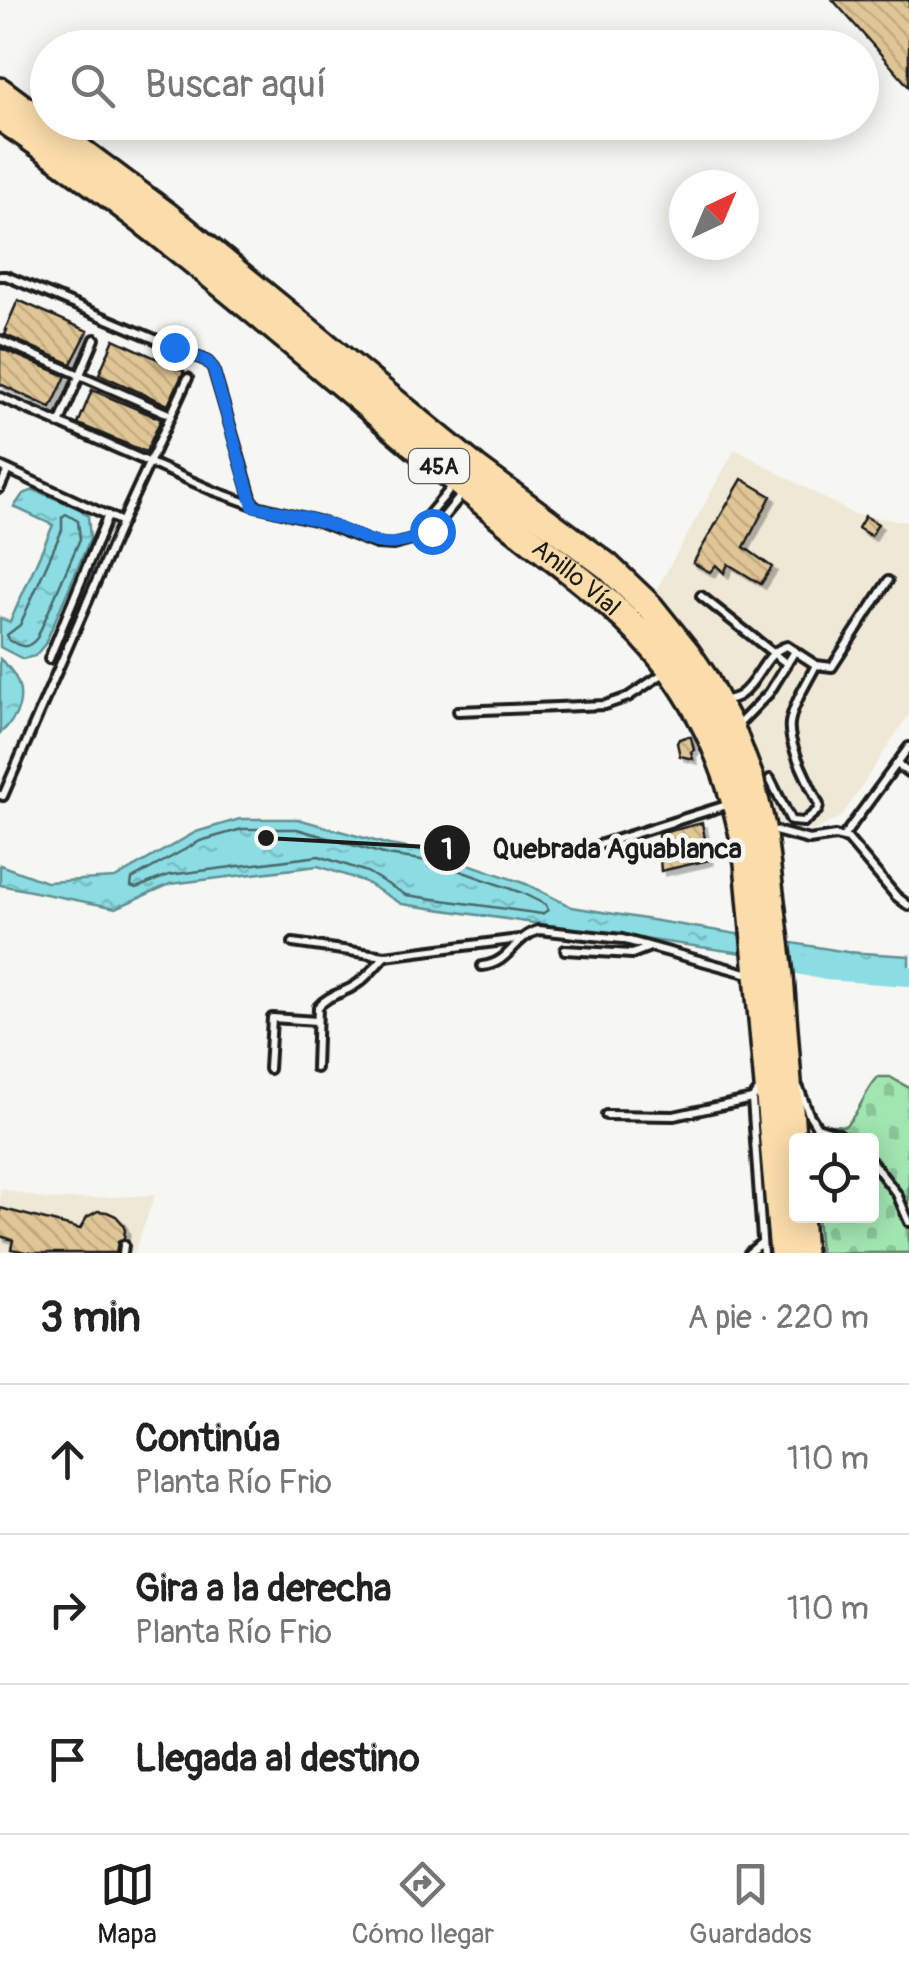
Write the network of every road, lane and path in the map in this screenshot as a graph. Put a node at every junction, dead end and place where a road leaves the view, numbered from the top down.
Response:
1 (0, 90) edge
2 (30, 113) edge
3 (0, 117) edge
4 (30, 139) edge
5 (31, 140) edge
6 (66, 140) edge
7 (0, 276) edge
8 (95, 339) dead end
9 (0, 340) edge
10 (80, 374) junction
11 (188, 378) dead end
12 (0, 398) edge
13 (171, 416) junction
14 (59, 424) junction
15 (150, 464) junction
16 (4, 468) edge
17 (462, 484) junction
18 (0, 488) edge
19 (253, 506) junction
20 (108, 514) junction
21 (122, 522) junction
22 (416, 539) junction
23 (888, 581) dead end
24 (700, 596) dead end
25 (795, 651) junction
26 (773, 652) junction
27 (49, 659) dead end
28 (787, 664) junction
29 (816, 666) junction
30 (670, 669) junction
31 (718, 704) junction
32 (458, 711) dead end
33 (732, 731) junction
34 (909, 747) edge
35 (897, 764) junction
36 (909, 774) edge
37 (770, 779) dead end
38 (0, 795) edge
39 (736, 802) junction
40 (762, 827) junction
41 (843, 837) junction
42 (586, 849) dead end
43 (762, 903) junction
44 (909, 906) edge
45 (520, 939) junction
46 (292, 943) dead end
47 (652, 946) junction
48 (565, 950) dead end
49 (385, 956) junction
50 (482, 966) dead end
51 (766, 975) junction
52 (317, 1021) junction
53 (785, 1055) junction
54 (270, 1068) dead end
55 (316, 1068) dead end
56 (760, 1089) junction
57 (606, 1115) dead end
58 (817, 1128) junction
59 (791, 1133) edge
60 (816, 1133) edge
61 (835, 1133) edge
62 (879, 1171) edge
63 (909, 1222) edge
64 (772, 1247) edge
65 (750, 1253) edge
66 (763, 1253) edge

1 - 2 highway, Anillo Víal / 45A
3 - 4 highway, Anillo Víal / 45A
5 - 17 highway, Anillo Víal / 45A
6 - 31 highway, Anillo Víal / 45A
7 - 19 lane
8 - 10 lane
9 - 10 lane
10 - 13 lane
10 - 14 lane
11 - 13 lane
12 - 14 lane
13 - 15 lane
14 - 15 lane
15 - 19 lane
15 - 21 lane
16 - 18 lane
16 - 20 lane
17 - 22 lane
17 - 22 lane
17 - 30 highway, Anillo Víal / 45A
19 - 22 lane
20 - 21 lane
20 - 27 lane
21 - 38 lane
23 - 29 lane
24 - 26 lane
25 - 26 lane
25 - 28 lane
25 - 29 lane
26 - 28 lane
26 - 31 lane
28 - 33 lane
29 - 37 lane
30 - 32 lane
30 - 39 highway, Anillo Víal / 45A
31 - 33 highway, Anillo Víal / 45A
33 - 40 highway, Anillo Víal / 45A
34 - 35 lane
35 - 36 lane
35 - 41 lane
39 - 42 lane
39 - 43 highway, Anillo Víal / 45A
40 - 41 lane
40 - 43 highway, Anillo Víal / 45A
41 - 44 lane
43 - 51 highway, Anillo Víal / 45A
45 - 47 lane
45 - 49 lane
45 - 50 lane
46 - 49 lane
47 - 48 lane
47 - 51 lane
49 - 52 lane
51 - 53 highway, Anillo Víal / 45A
51 - 56 highway, Anillo Víal / 45A
52 - 54 lane
52 - 55 lane
53 - 58 lane
53 - 59 highway, Anillo Víal / 45A
56 - 57 lane
56 - 64 highway, Anillo Víal / 45A
58 - 60 lane
58 - 61 lane
62 - 63 lane
64 - 65 lane
64 - 66 lane

